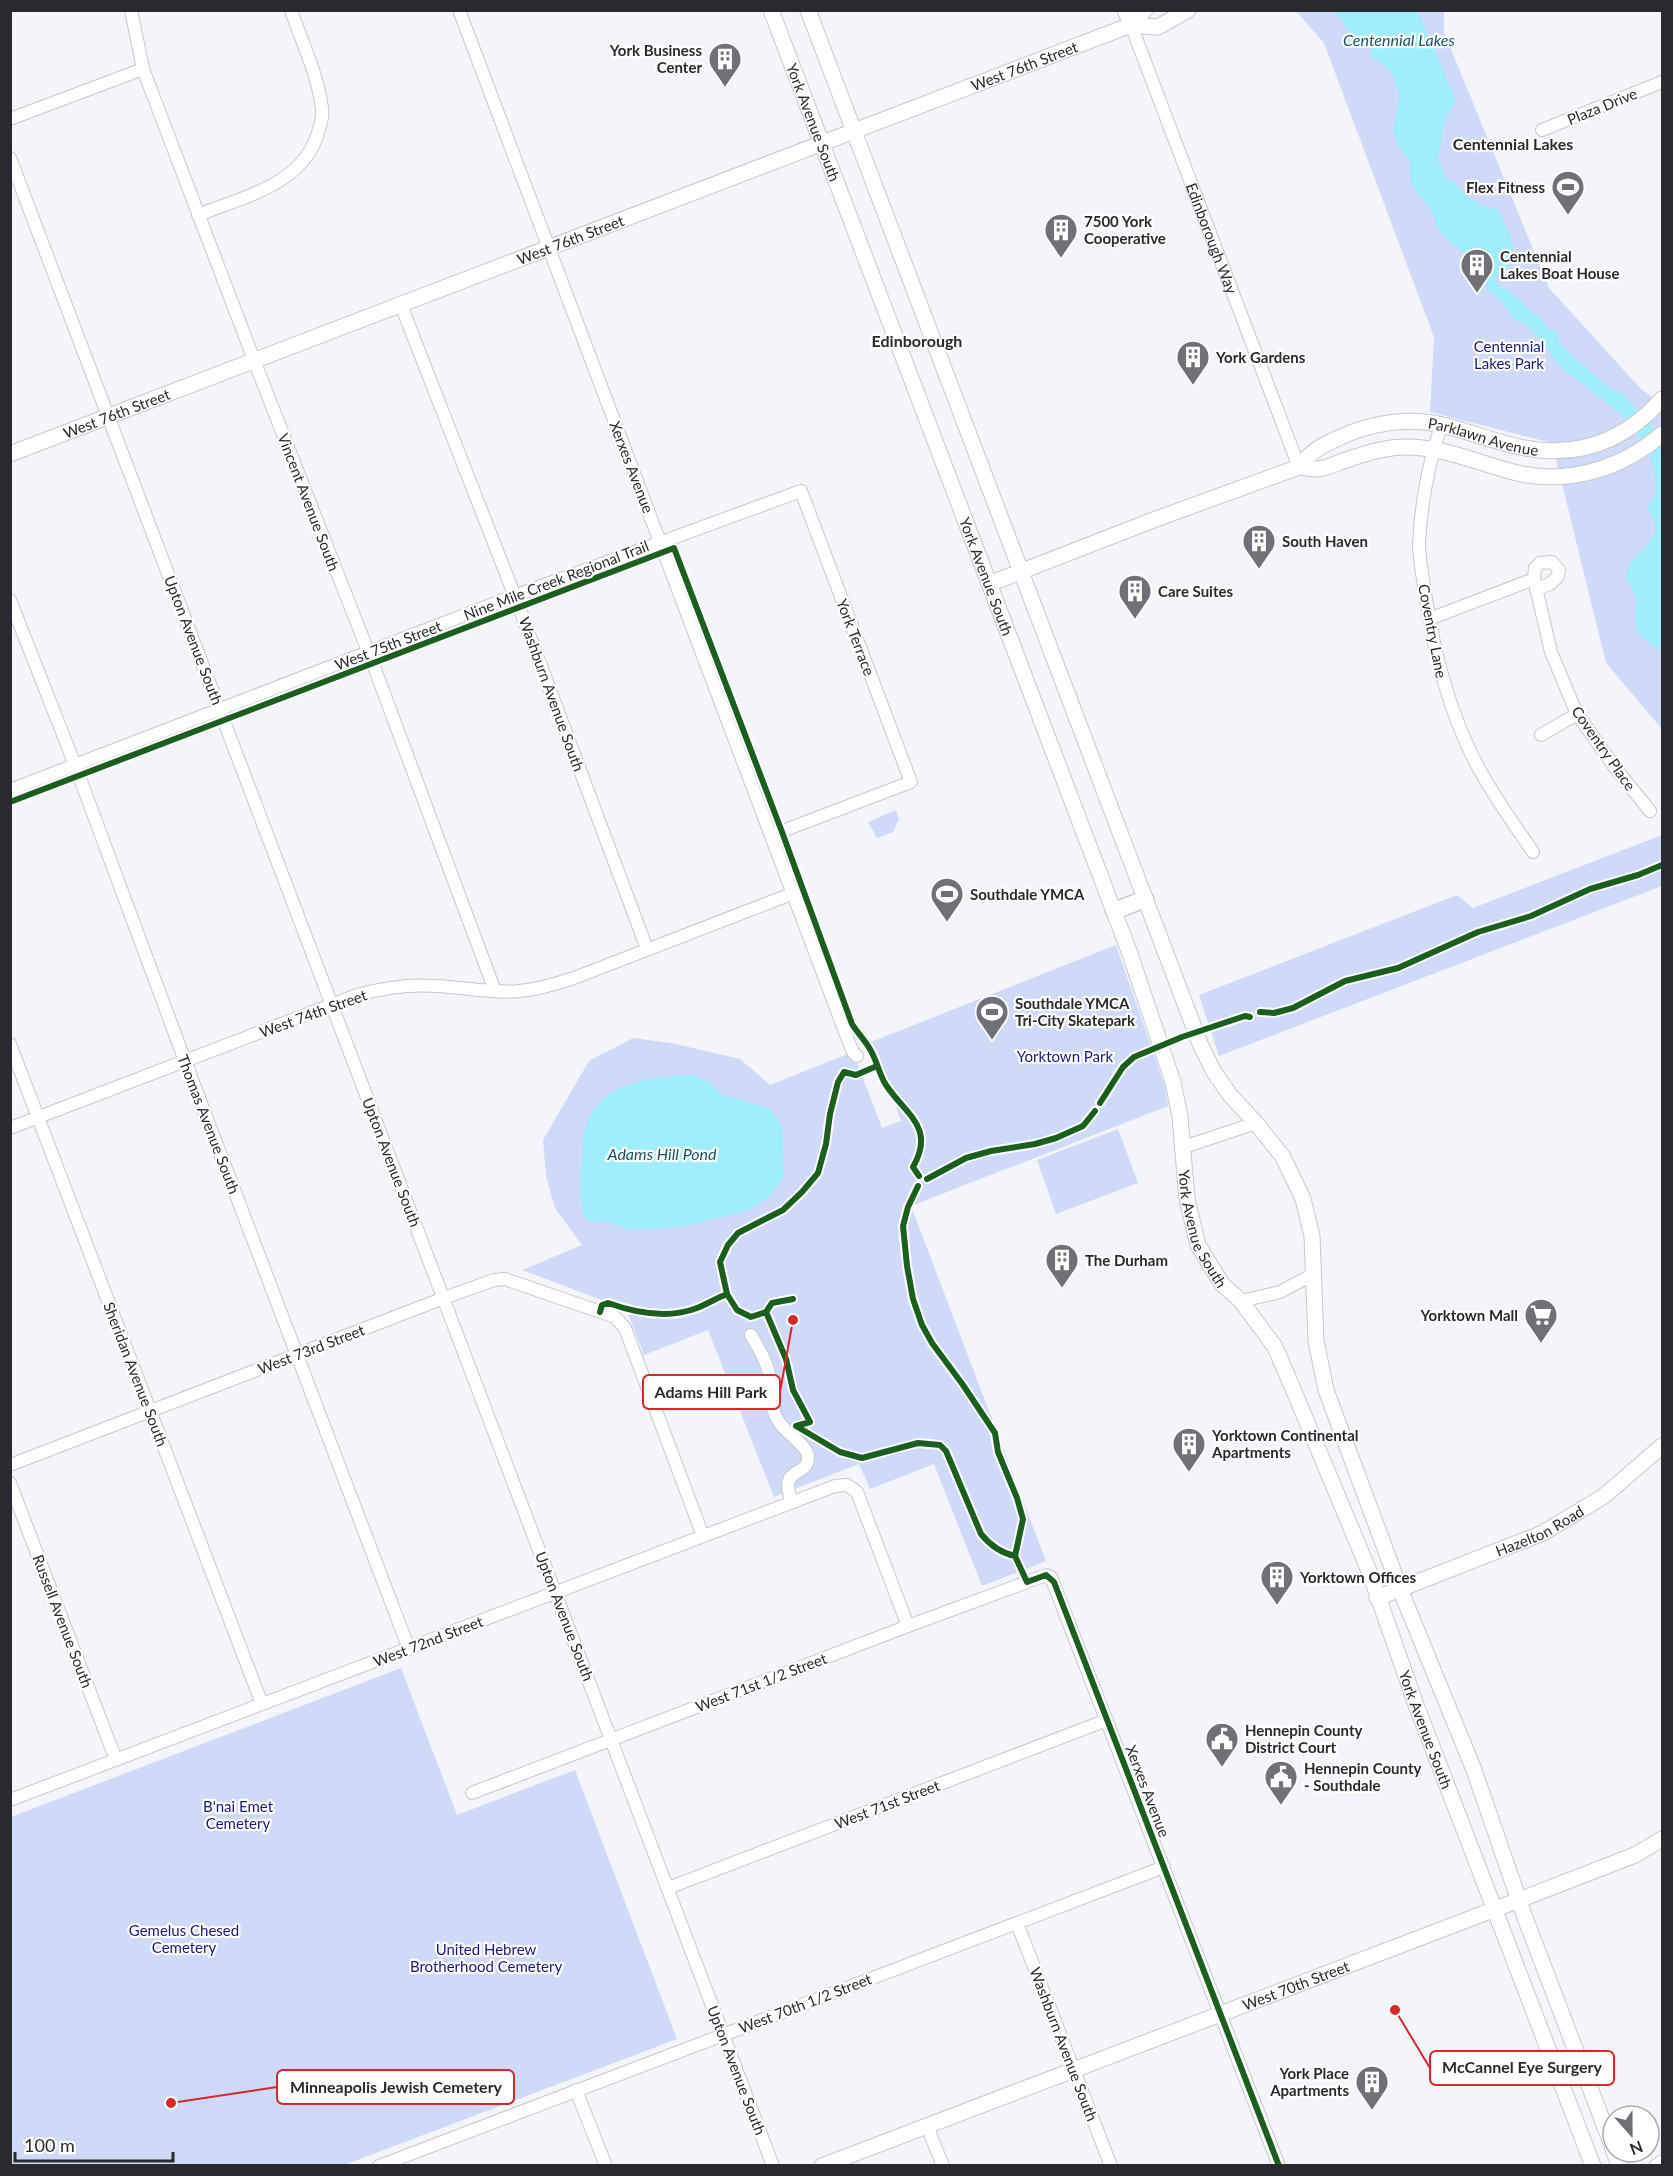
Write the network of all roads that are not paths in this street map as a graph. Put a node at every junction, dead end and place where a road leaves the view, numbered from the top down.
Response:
1 (131, 10) edge
2 (291, 10) edge
3 (459, 10) edge
4 (771, 10) edge
5 (808, 10) edge
6 (1125, 10) edge
7 (1144, 10) edge
8 (1188, 10) edge
9 (1131, 25) junction
10 (143, 69) junction
11 (1662, 82) edge
12 (10, 119) edge
13 (1542, 130) dead end
14 (854, 131) junction
15 (822, 144) junction
16 (10, 158) edge
17 (198, 215) junction
18 (549, 248) junction
19 (401, 305) junction
20 (255, 361) junction
21 (1662, 399) edge
22 (109, 417) junction
23 (1441, 426) junction
24 (1662, 434) edge
25 (1433, 449) junction
26 (10, 454) edge
27 (1299, 466) junction
28 (801, 491) joint
29 (660, 542) junction
30 (1021, 572) junction
31 (990, 584) junction
32 (514, 596) junction
33 (10, 600) edge
34 (1429, 619) junction
35 (368, 652) junction
36 (220, 709) junction
37 (1577, 714) junction
38 (1541, 735) dead end
39 (75, 765) junction
40 (10, 790) edge
41 (1650, 811) dead end
42 (772, 836) junction
43 (1533, 852) dead end
44 (794, 892) junction
45 (1145, 899) junction
46 (1114, 911) junction
47 (647, 949) junction
48 (495, 991) junction
49 (332, 1004) junction
50 (10, 1044) edge
51 (857, 1056) dead end
52 (185, 1061) junction
53 (38, 1117) junction
54 (1256, 1123) junction
55 (10, 1128) edge
56 (1181, 1148) junction
57 (1314, 1274) junction
58 (444, 1298) junction
59 (1241, 1301) junction
60 (751, 1335) dead end
61 (297, 1354) junction
62 (150, 1411) junction
63 (1662, 1446) edge
64 (10, 1465) edge
65 (10, 1483) edge
66 (792, 1502) junction
67 (703, 1536) junction
68 (1051, 1577) joint
69 (1400, 1589) junction
70 (556, 1593) junction
71 (1377, 1598) junction
72 (908, 1626) junction
73 (409, 1649) junction
74 (262, 1704) junction
75 (1107, 1720) junction
76 (612, 1740) junction
77 (116, 1760) junction
78 (472, 1793) dead end
79 (10, 1800) edge
80 (1662, 1839) edge
81 (1662, 1850) edge
82 (1635, 1855) junction
83 (1164, 1867) junction
84 (668, 1888) junction
85 (1519, 1900) junction
86 (1494, 1910) junction
87 (1017, 1923) junction
88 (1221, 2015) junction
89 (723, 2034) junction
90 (1074, 2070) junction
91 (576, 2090) junction
92 (1601, 2116) edge
93 (927, 2126) junction
94 (1662, 2163) edge
95 (379, 2166) edge
96 (606, 2166) edge
97 (773, 2166) edge
98 (822, 2166) edge
99 (943, 2166) edge
100 (1111, 2166) edge
101 (1279, 2166) edge
102 (1593, 2166) edge
103 (1657, 2166) edge

1 - 10 street, Vincent Avenue South
2 - 17 street
3 - 18 street, Xerxes Avenue
4 - 15 street, York Avenue South
5 - 14 street, York Avenue South
6 - 9 street, Edinborough Way
7 - 9 street, West 76th Street
8 - 9 street, West 76th Street
9 - 14 street, West 76th Street
9 - 27 street, Edinborough Way
10 - 12 street
10 - 17 street, Vincent Avenue South
11 - 13 street, Plaza Drive
14 - 15 street, West 76th Street
14 - 30 street, York Avenue South
15 - 18 street, West 76th Street
15 - 31 street, York Avenue South
16 - 22 street, Upton Avenue South
17 - 20 street, Vincent Avenue South
18 - 19 street, West 76th Street
18 - 29 street, Xerxes Avenue
19 - 20 street, West 76th Street
19 - 32 street, Washburn Avenue South
20 - 22 street, West 76th Street
20 - 35 street, Vincent Avenue South
21 - 23 street, Parklawn Avenue
22 - 26 street, West 76th Street
22 - 36 street, Upton Avenue South
23 - 25 street, Coventry Lane
23 - 27 street, Parklawn Avenue
24 - 25 street, Parklawn Avenue
25 - 27 street, Parklawn Avenue
25 - 34 street, Coventry Lane
27 - 30 street, Parklawn Avenue
28 - 29 street, West 75th Street
28 - 42 street, York Terrace
29 - 32 street, West 75th Street
29 - 42 street, Xerxes Avenue
30 - 31 street, Parklawn Avenue
30 - 45 street, York Avenue South
31 - 46 street, York Avenue South
32 - 35 street, West 75th Street
32 - 47 street, Washburn Avenue South
33 - 39 street, Thomas Avenue South
34 - 37 street, Coventry Place
34 - 43 street, Coventry Lane
35 - 36 street, West 75th Street
35 - 48 street, Vincent Avenue South
36 - 39 street, West 75th Street
36 - 49 street, Upton Avenue South
37 - 38 street
37 - 41 street, Coventry Place
39 - 40 street, West 75th Street
39 - 52 street, Thomas Avenue South
42 - 44 street, Xerxes Avenue
44 - 47 street, West 74th Street
44 - 51 street, Xerxes Avenue
45 - 46 main road
45 - 54 street, York Avenue South
46 - 56 street, York Avenue South
47 - 48 street, West 74th Street
48 - 49 street, West 74th Street
49 - 52 street, West 74th Street
49 - 58 street, Upton Avenue South
50 - 53 street, Sheridan Avenue South
52 - 53 street, West 74th Street
52 - 61 street, Thomas Avenue South
53 - 55 street, West 74th Street
53 - 62 street, Sheridan Avenue South
54 - 56 street, York Avenue South
54 - 57 street, York Avenue South
56 - 59 street, York Avenue South
57 - 59 street, York Avenue South
57 - 69 street, York Avenue South
58 - 61 street, West 73rd Street
58 - 67 street, West 73rd Street
58 - 70 street, Upton Avenue South
59 - 71 street, York Avenue South
60 - 66 street
61 - 62 street, West 73rd Street
61 - 73 street, Thomas Avenue South
62 - 64 street, West 73rd Street
62 - 74 street, Sheridan Avenue South
63 - 69 street, Hazelton Road
65 - 77 street, Russell Avenue South
66 - 67 street, West 72nd Street
66 - 72 street, West 72nd Street
67 - 70 street, West 72nd Street
68 - 72 street, West 71st 1/2 Street
68 - 75 street, Xerxes Avenue
69 - 71 street, Hazelton Road
69 - 85 street, York Avenue South
70 - 73 street, West 72nd Street
70 - 76 street, Upton Avenue South
71 - 86 street, York Avenue South
72 - 76 street, West 71st 1/2 Street
73 - 74 street, West 72nd Street
74 - 77 street, West 72nd Street
75 - 83 street, Xerxes Avenue
75 - 84 street, West 71st Street
76 - 78 street, West 71st 1/2 Street
76 - 84 street, Upton Avenue South
77 - 79 street, West 72nd Street
80 - 82 street, West 70th Street
81 - 82 street, West 70th Street
82 - 85 street, West 70th Street
83 - 87 street, West 70th 1/2 Street
83 - 88 street, Xerxes Avenue
84 - 89 street, Upton Avenue South
85 - 86 street, West 70th Street
85 - 92 street, York Avenue South
86 - 88 street, West 70th Street
86 - 102 street, York Avenue South
87 - 89 street, West 70th 1/2 Street
87 - 90 street, Washburn Avenue South
88 - 90 street, West 70th Street
88 - 101 street, Xerxes Avenue
89 - 91 street, West 70th 1/2 Street
89 - 97 street, Upton Avenue South
90 - 93 street, West 70th Street
90 - 100 street, Washburn Avenue South
91 - 95 street, West 70th 1/2 Street
91 - 96 street
93 - 98 street, West 70th Street
93 - 99 street
94 - 103 street

